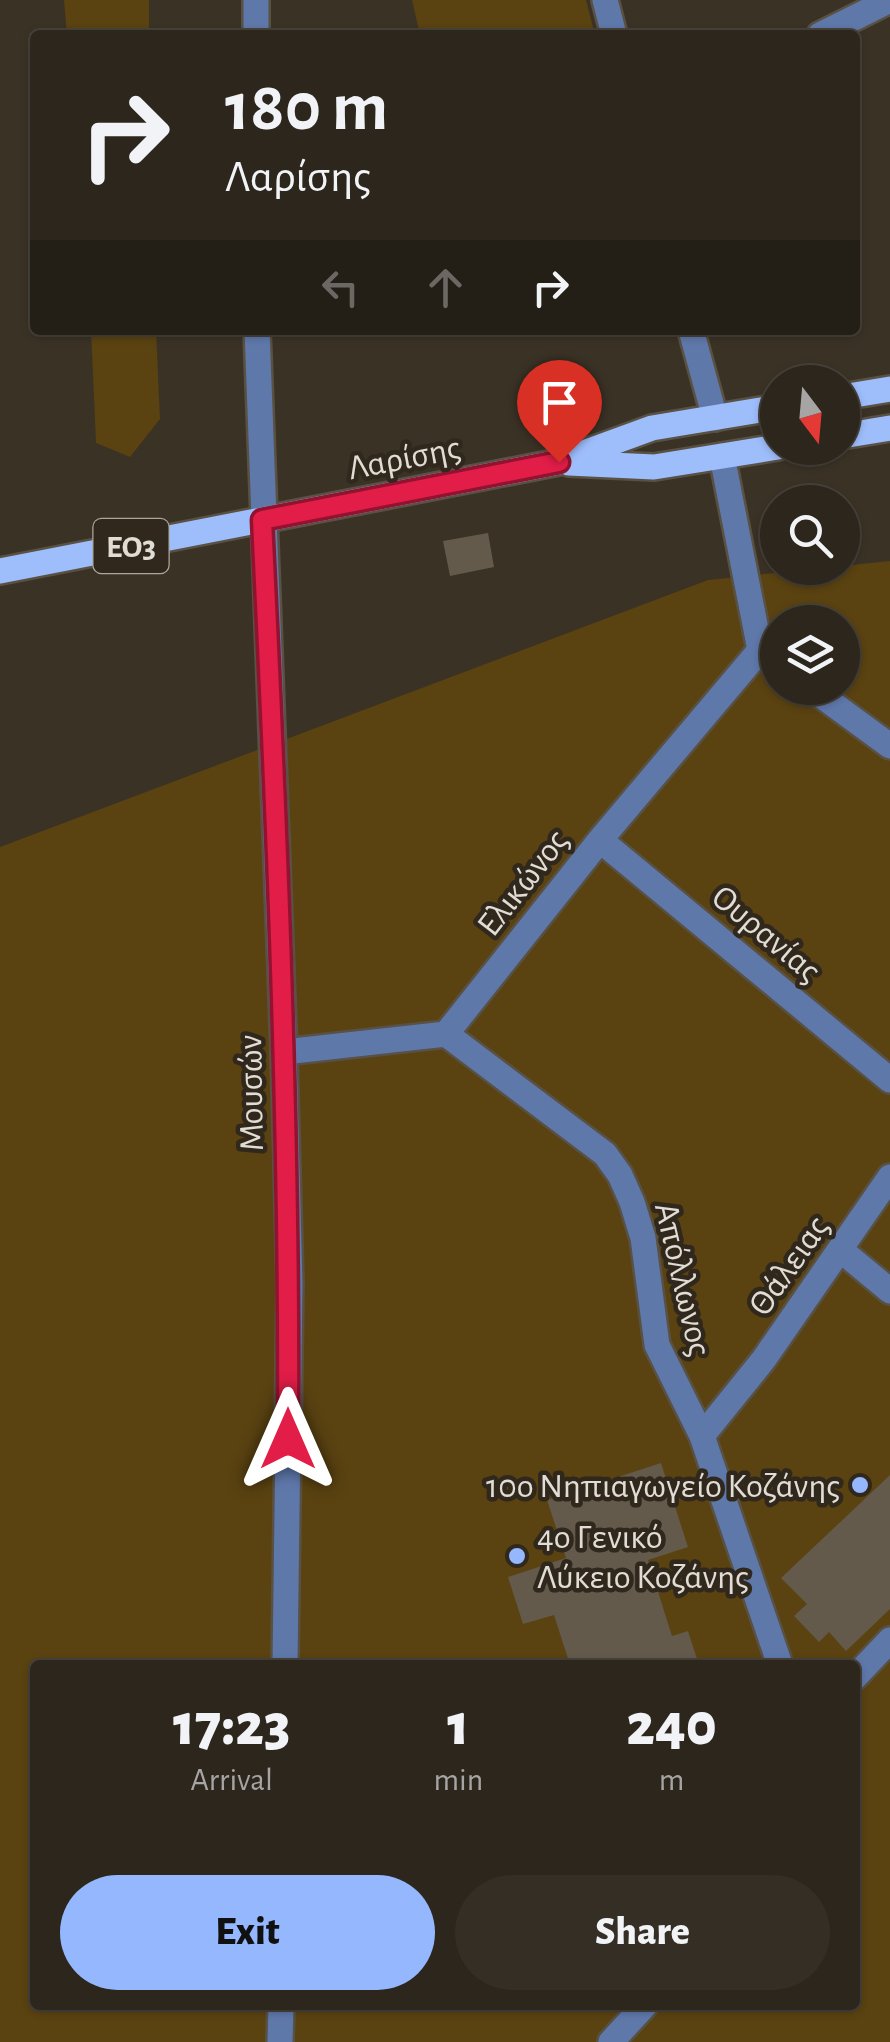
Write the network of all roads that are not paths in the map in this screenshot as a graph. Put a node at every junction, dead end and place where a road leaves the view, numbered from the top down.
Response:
1 (256, 0) edge
2 (605, 0) edge
3 (890, 0) edge
4 (256, 30) edge
5 (613, 30) edge
6 (830, 30) edge
7 (256, 335) edge
8 (692, 335) edge
9 (890, 389) edge
10 (860, 394) edge
11 (760, 411) edge
12 (714, 418) junction
13 (890, 428) edge
14 (860, 433) edge
15 (760, 450) edge
16 (722, 456) junction
17 (559, 462) junction
18 (262, 520) junction
19 (0, 571) edge
20 (760, 618) edge
21 (760, 666) edge
22 (833, 705) edge
23 (890, 746) edge
24 (600, 840) junction
25 (446, 1034) junction
26 (284, 1052) junction
27 (890, 1080) edge
28 (890, 1177) edge
29 (842, 1250) junction
30 (890, 1291) edge
31 (702, 1436) junction
32 (890, 1640) edge
33 (286, 1660) edge
34 (778, 1660) edge
35 (860, 1673) edge
36 (282, 2010) edge
37 (641, 2010) edge
38 (280, 2042) edge
39 (612, 2042) edge

1 - 4 street
2 - 5 street
3 - 6 street
7 - 18 street, Μουσών
8 - 12 street
9 - 10 main road
11 - 12 main road, Λαρίσης / ΕΟ3
12 - 17 main road, Λαρίσης / ΕΟ3
13 - 14 main road
15 - 16 main road, Λαρίσης / ΕΟ3
16 - 17 main road, Λαρίσης / ΕΟ3
16 - 20 street
17 - 18 main road, Λαρίσης / ΕΟ3
18 - 19 main road, ΕΟ3
18 - 26 street, Μουσών
21 - 24 street, Ελικώνος
22 - 23 street
24 - 25 street, Ελικώνος
24 - 27 street, Ουρανίας
25 - 26 street
25 - 31 street, Απόλλωνος
26 - 33 street, Μουσών
28 - 29 street, Θάλειας
29 - 30 street
29 - 31 street, Θάλειας
31 - 34 street, Απόλλωνος
32 - 35 street
36 - 38 street
37 - 39 street

